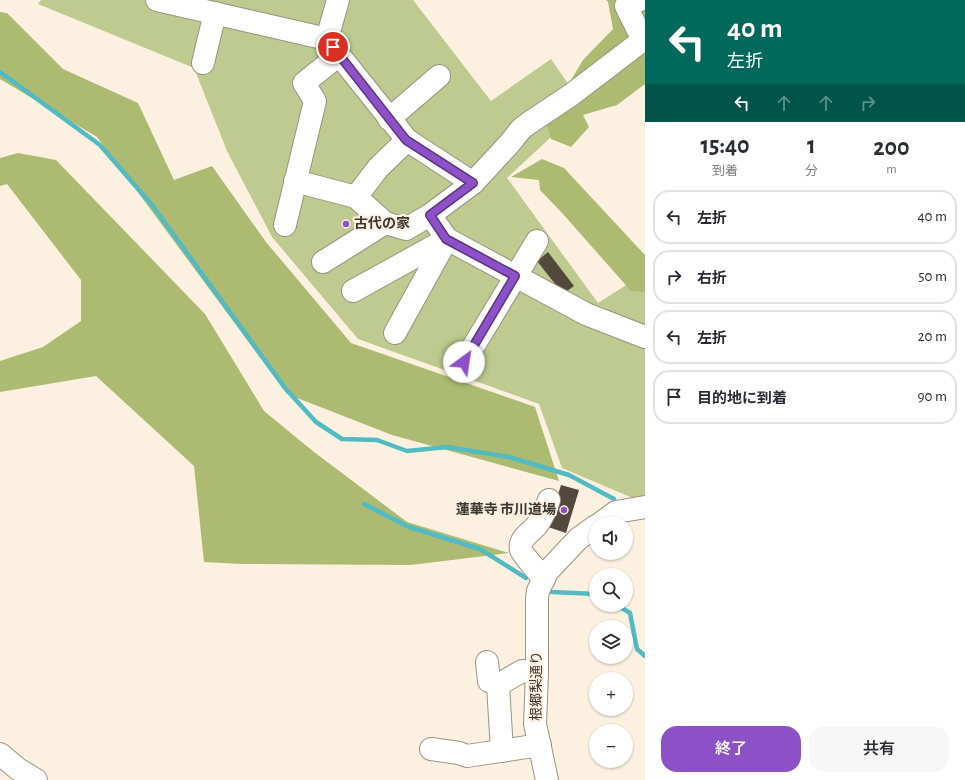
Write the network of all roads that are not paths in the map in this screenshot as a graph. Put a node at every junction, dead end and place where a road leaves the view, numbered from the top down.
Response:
1 (157, 0) edge
2 (338, 0) edge
3 (640, 0) edge
4 (216, 13) junction
5 (644, 39) edge
6 (333, 47) junction
7 (202, 63) dead end
8 (439, 76) dead end
9 (389, 119) junction
10 (406, 140) junction
11 (295, 181) junction
12 (473, 183) junction
13 (356, 197) junction
14 (430, 215) junction
15 (385, 223) junction
16 (285, 225) dead end
17 (446, 239) junction
18 (537, 240) dead end
19 (323, 262) dead end
20 (515, 276) junction
21 (353, 291) dead end
22 (395, 333) dead end
23 (645, 337) edge
24 (464, 362) dead end
25 (550, 500) dead end
26 (645, 507) edge
27 (611, 516) edge
28 (589, 531) edge
29 (543, 581) junction
30 (487, 662) dead end
31 (537, 673) junction
32 (498, 685) junction
33 (540, 745) junction
34 (431, 749) dead end
35 (502, 751) junction
36 (0, 754) edge
37 (36, 780) edge
38 (547, 780) edge

1 - 4 street
2 - 6 street
3 - 5 street
4 - 6 street
4 - 7 street
5 - 12 street
6 - 9 street
6 - 11 street
8 - 9 street
9 - 10 street
10 - 12 street
10 - 13 street
11 - 13 street
11 - 16 street
12 - 14 street
13 - 15 street
14 - 15 street
14 - 17 street
15 - 19 street
17 - 20 street
17 - 21 street
17 - 22 street
18 - 20 street
20 - 23 street
20 - 24 street
25 - 29 street
26 - 27 street
28 - 29 street
29 - 31 street, 根郷梨通り
30 - 32 street
31 - 32 street
31 - 33 street, 根郷梨通り
32 - 35 street
33 - 35 street
33 - 38 street, 根郷梨通り
34 - 35 street
36 - 37 street

